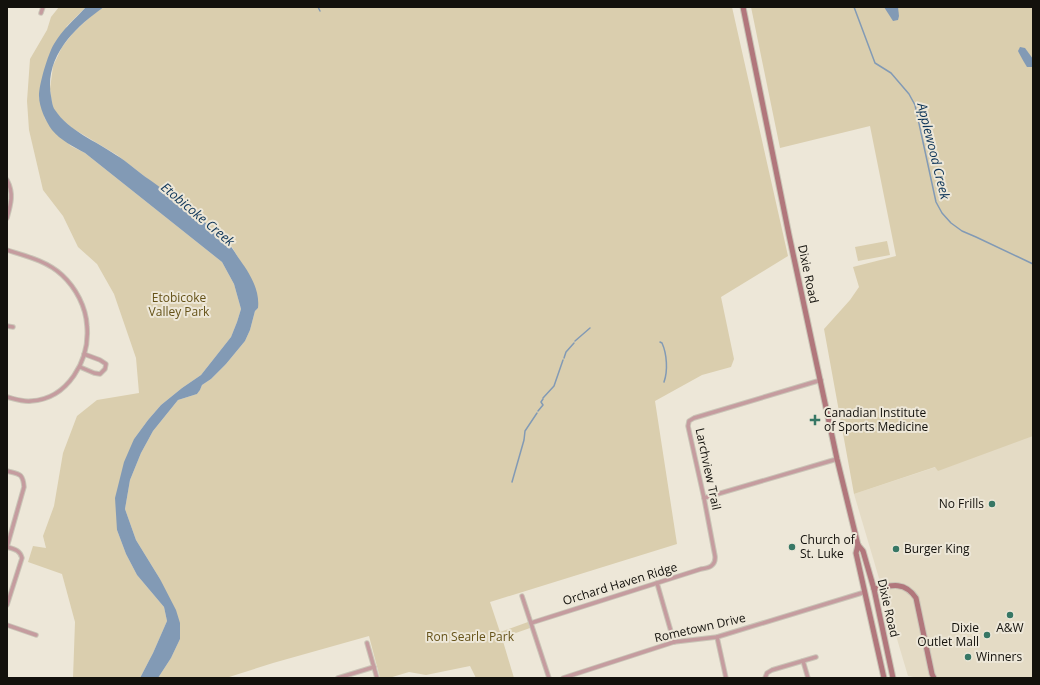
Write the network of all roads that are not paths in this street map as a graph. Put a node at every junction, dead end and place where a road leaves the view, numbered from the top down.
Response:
1 (43, 7) edge
2 (743, 7) edge
3 (41, 13) dead end
4 (7, 180) edge
5 (7, 218) edge
6 (7, 250) edge
7 (7, 326) edge
8 (13, 327) dead end
9 (84, 354) junction
10 (80, 367) junction
11 (820, 380) junction
12 (7, 397) edge
13 (837, 459) junction
14 (7, 471) edge
15 (704, 498) junction
16 (858, 545) junction
17 (7, 547) edge
18 (714, 563) joint
19 (657, 583) junction
20 (874, 590) junction
21 (865, 592) junction
22 (522, 596) dead end
23 (7, 605) edge
24 (531, 622) junction
25 (7, 625) edge
26 (36, 635) dead end
27 (717, 637) junction
28 (674, 642) junction
29 (367, 643) dead end
30 (816, 657) dead end
31 (803, 661) junction
32 (374, 667) junction
33 (338, 678) edge
34 (377, 678) edge
35 (549, 678) edge
36 (563, 678) edge
37 (726, 678) edge
38 (765, 678) edge
39 (808, 678) edge
40 (884, 678) edge
41 (893, 678) edge
42 (934, 678) edge

1 - 3 street
2 - 11 main road, Dixie Road
4 - 5 street
6 - 9 street
7 - 8 street
9 - 10 street
9 - 10 street
10 - 12 street
11 - 13 main road, Dixie Road
11 - 15 street, Larchview Trail
13 - 15 street
13 - 16 main road, Dixie Road
14 - 17 street
15 - 18 street, Larchview Trail
16 - 20 main road, Dixie Road
16 - 21 main road, Dixie Road
17 - 23 street
18 - 19 street, Orchard Haven Ridge
19 - 24 street, Orchard Haven Ridge
19 - 28 street
20 - 41 main road, Dixie Road
20 - 42 main road
21 - 27 street, Rometown Drive
21 - 40 main road, Dixie Road
22 - 24 street
24 - 35 street
25 - 26 street
27 - 28 street, Rometown Drive
27 - 37 street
28 - 36 street, Rometown Drive
29 - 32 street
30 - 31 street
31 - 38 street
31 - 39 street
32 - 33 street
32 - 34 street

